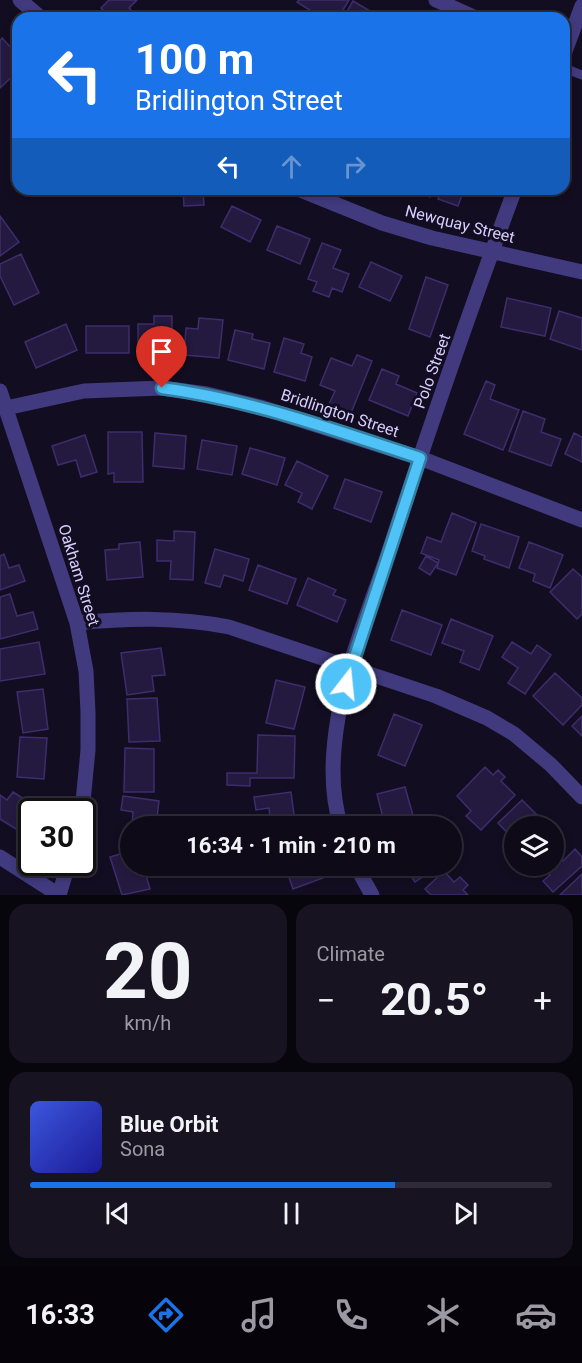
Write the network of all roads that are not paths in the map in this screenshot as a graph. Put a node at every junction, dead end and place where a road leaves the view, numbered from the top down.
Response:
1 (20, 0) edge
2 (436, 0) edge
3 (582, 6) edge
4 (34, 12) edge
5 (463, 12) edge
6 (570, 37) edge
7 (313, 195) edge
8 (513, 195) edge
9 (493, 251) junction
10 (582, 272) edge
11 (0, 391) edge
12 (6, 408) junction
13 (420, 458) junction
14 (582, 520) edge
15 (77, 623) junction
16 (350, 668) junction
17 (582, 797) edge
18 (83, 798) edge
19 (339, 816) edge
20 (0, 857) edge
21 (65, 876) edge
22 (362, 876) edge
23 (59, 895) edge
24 (372, 895) edge

1 - 4 street
2 - 5 street
3 - 6 street
7 - 9 street, Newquay Street
8 - 9 street, Polo Street
9 - 10 street, Newquay Street
9 - 13 street, Polo Street
11 - 12 street, Oakham Street
12 - 13 street, Bridlington Street
12 - 15 street, Oakham Street
13 - 14 street, Bridlington Street
13 - 16 street, Polo Street
15 - 16 street
15 - 18 street, Oakham Street
16 - 17 street
16 - 19 street, Polo Street
20 - 23 street
21 - 23 street
22 - 24 street

